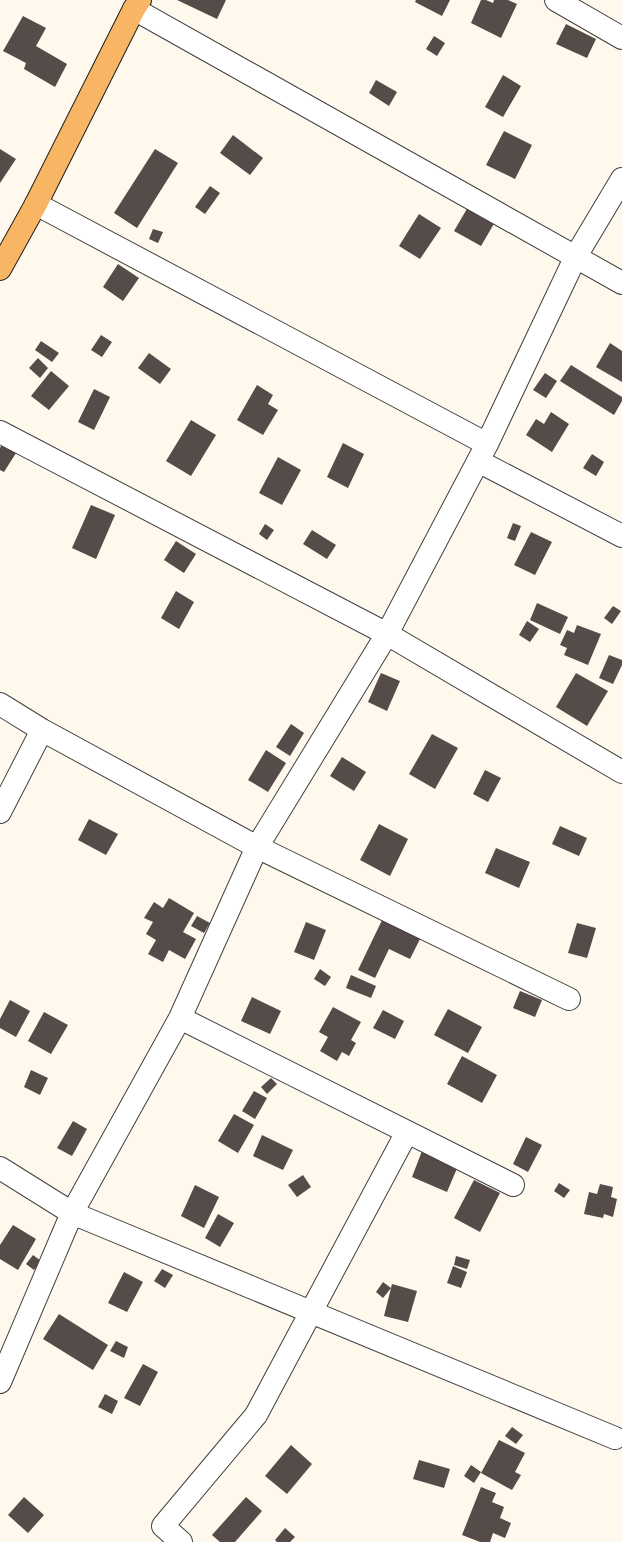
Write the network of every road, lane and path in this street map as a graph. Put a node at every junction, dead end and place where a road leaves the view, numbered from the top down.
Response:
1 (556, 0) edge
2 (137, 5) edge
3 (622, 38) edge
4 (622, 179) edge
5 (36, 204) junction
6 (576, 256) junction
7 (0, 269) edge
8 (622, 282) edge
9 (0, 432) edge
10 (483, 452) junction
11 (622, 536) edge
12 (387, 634) junction
13 (0, 704) edge
14 (42, 730) junction
15 (622, 772) edge
16 (0, 812) edge
17 (257, 847) junction
18 (568, 998) dead end
19 (180, 1018) junction
20 (406, 1132) junction
21 (0, 1168) edge
22 (513, 1185) dead end
23 (72, 1213) junction
24 (311, 1312) junction
25 (0, 1382) edge
26 (615, 1438) dead end
27 (181, 1542) edge

1 - 3 street
2 - 5 main road
2 - 6 street
4 - 6 street
5 - 7 main road
5 - 10 street
6 - 8 street
6 - 10 street
9 - 12 street
10 - 11 street
10 - 12 street
12 - 15 street
12 - 17 street
13 - 14 street
14 - 16 street
14 - 17 street
17 - 18 street
17 - 19 street
19 - 20 street
19 - 23 street
20 - 22 street
20 - 24 street
21 - 23 street
23 - 24 street
23 - 25 street
24 - 26 street
24 - 27 street

